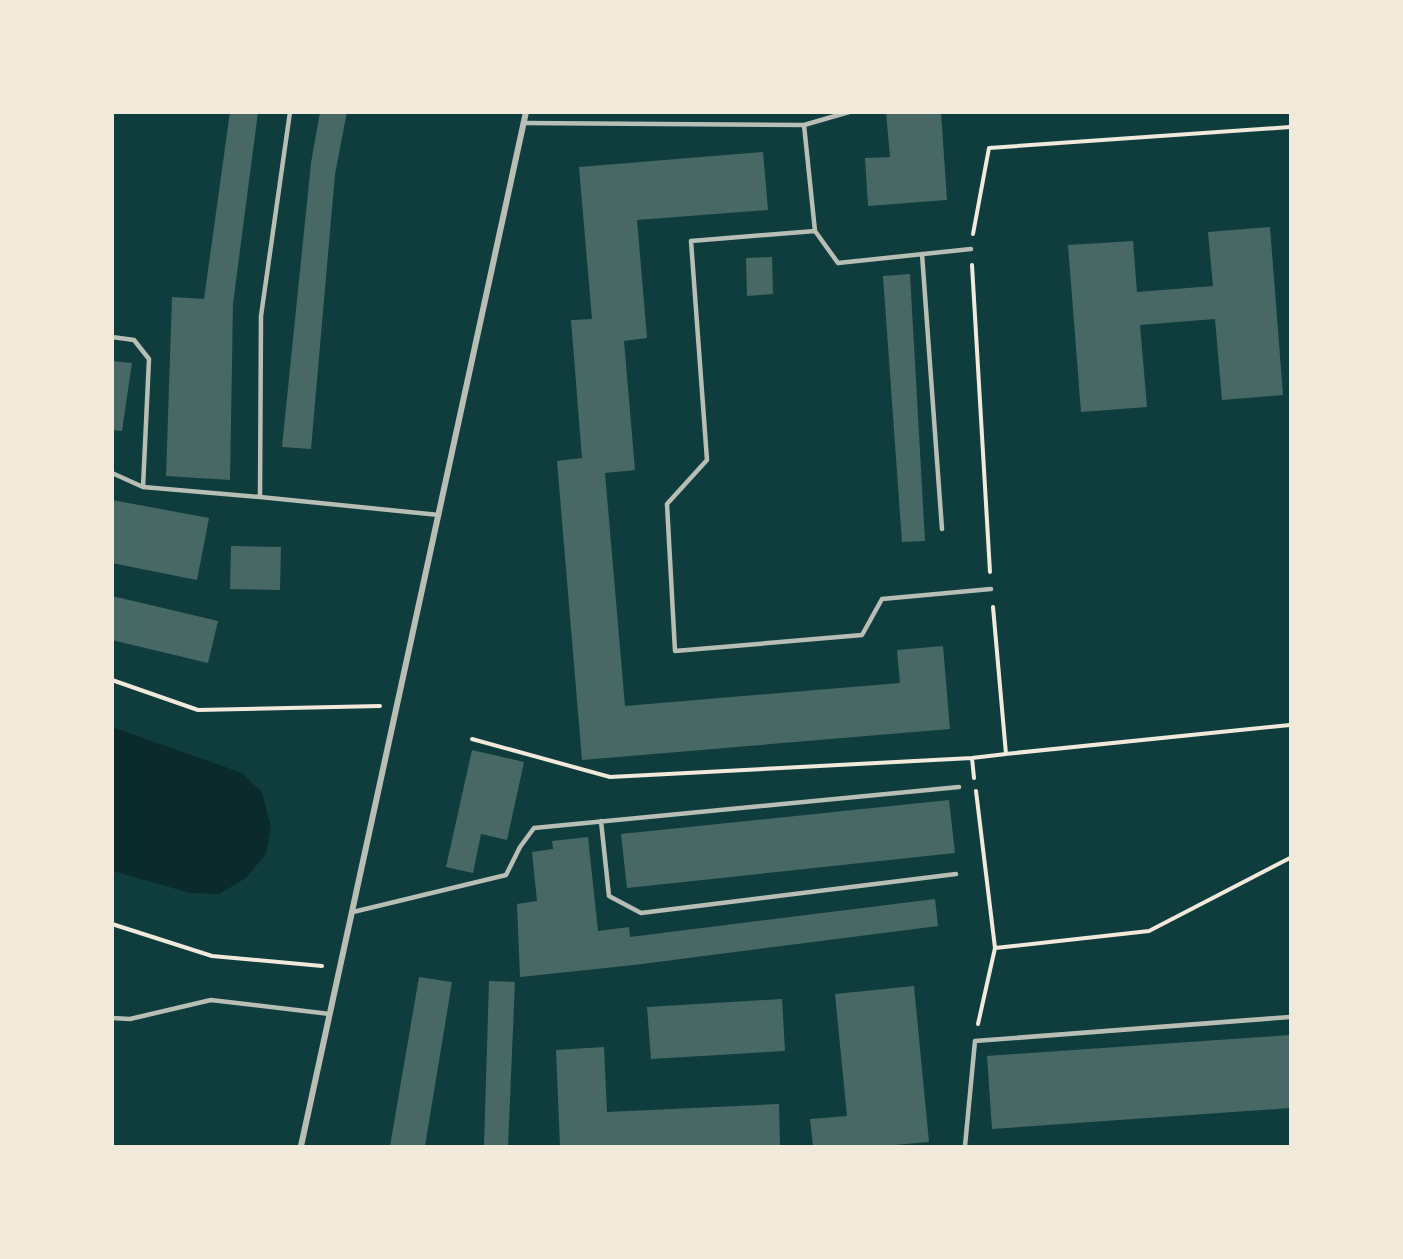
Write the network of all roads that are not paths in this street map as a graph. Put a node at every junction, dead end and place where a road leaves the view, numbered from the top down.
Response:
1 (290, 112) edge
2 (526, 112) edge
3 (849, 112) edge
4 (523, 123) junction
5 (804, 125) junction
6 (815, 231) junction
7 (971, 249) road end
8 (922, 254) junction
9 (112, 337) edge
10 (112, 473) edge
11 (143, 487) junction
12 (260, 497) junction
13 (439, 515) junction
14 (942, 529) dead end
15 (992, 589) road end
16 (959, 787) dead end
17 (601, 821) junction
18 (957, 874) dead end
19 (352, 912) junction
20 (330, 1014) junction
21 (1290, 1017) edge
22 (112, 1018) edge
23 (301, 1146) edge
24 (965, 1146) edge

1 - 12 lane
2 - 4 street
3 - 5 lane
4 - 5 lane
4 - 13 street
5 - 6 lane
6 - 8 lane
6 - 15 lane
7 - 8 lane
8 - 14 lane
9 - 11 lane
10 - 11 lane
11 - 12 lane
12 - 13 lane
13 - 19 street
16 - 17 lane
17 - 18 lane
17 - 19 lane
19 - 20 street
20 - 22 lane
20 - 23 street
21 - 24 lane

